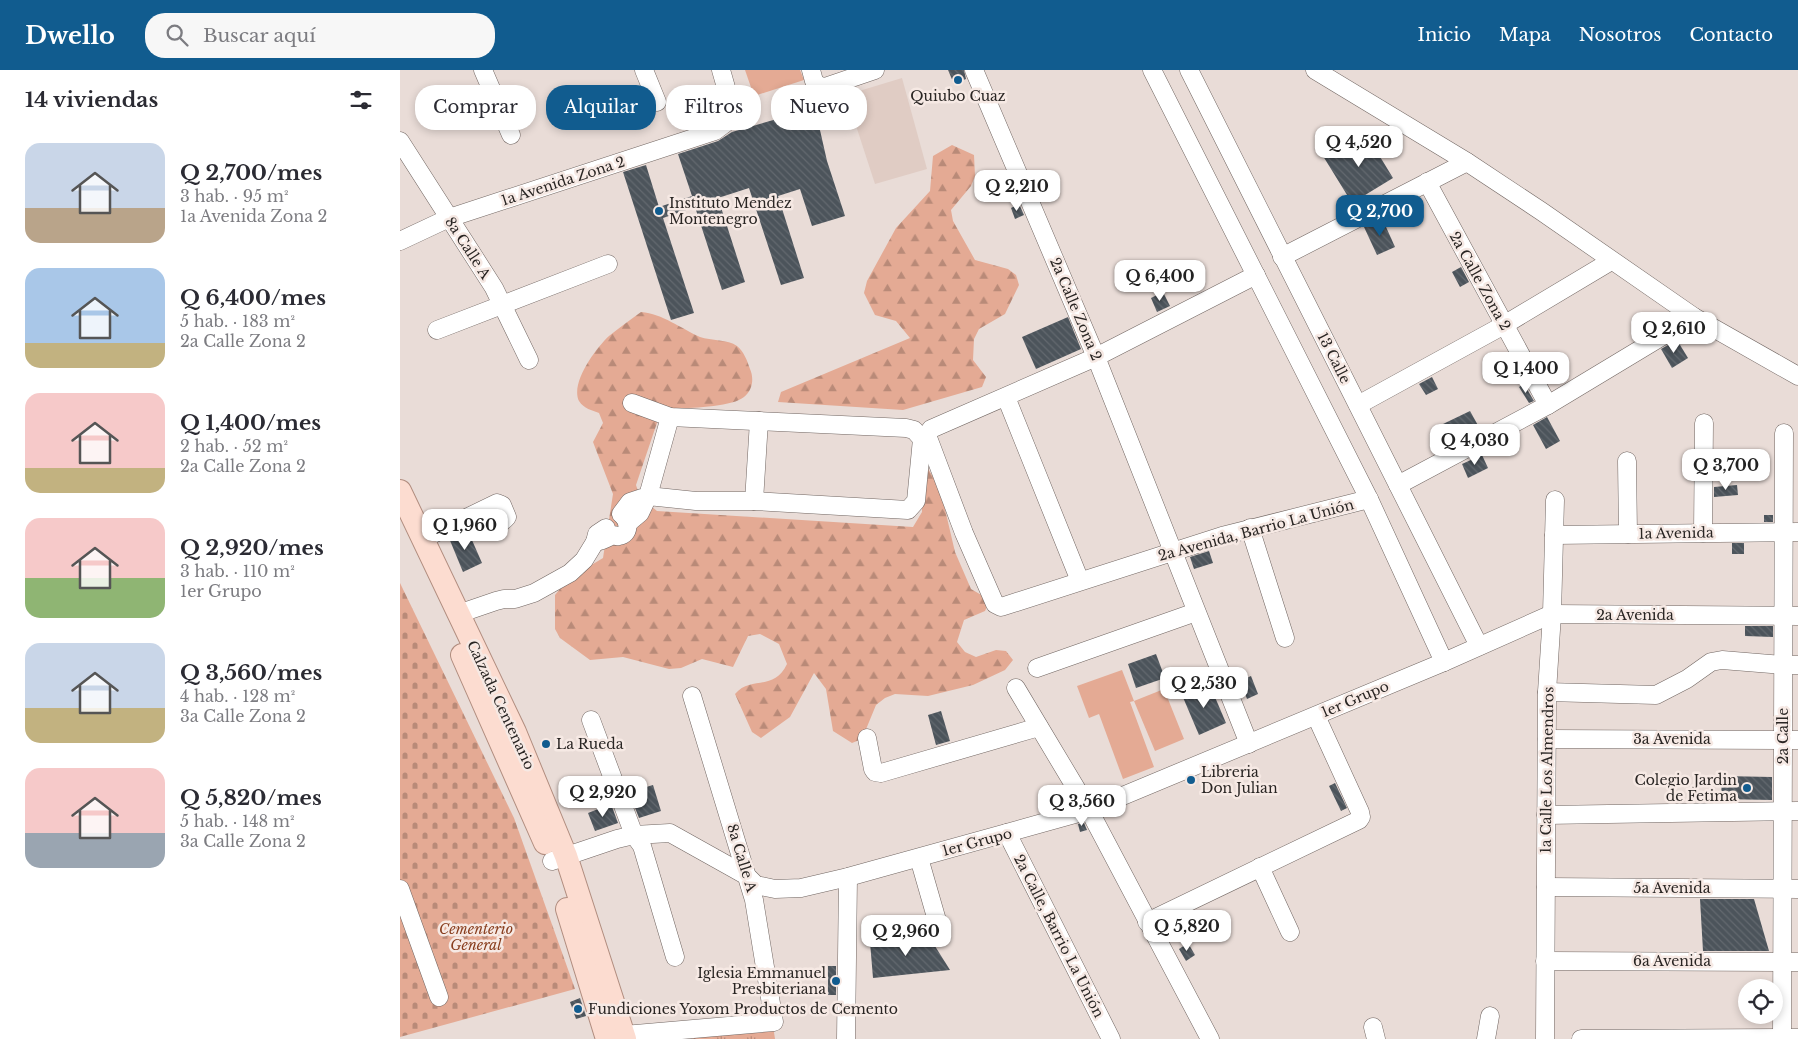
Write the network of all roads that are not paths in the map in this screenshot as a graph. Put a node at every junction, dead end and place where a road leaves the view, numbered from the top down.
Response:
1 (483, 70) edge
2 (644, 70) edge
3 (720, 70) edge
4 (811, 70) edge
5 (875, 70) edge
6 (974, 70) edge
7 (1152, 70) edge
8 (1189, 70) edge
9 (1315, 70) edge
10 (657, 102) dead end
11 (510, 134) dead end
12 (400, 141) edge
13 (1467, 162) junction
14 (1427, 182) junction
15 (448, 218) junction
16 (400, 241) edge
17 (1282, 257) junction
18 (1611, 261) junction
19 (608, 264) dead end
20 (1256, 275) junction
21 (502, 306) junction
22 (1694, 317) junction
23 (1504, 325) junction
24 (437, 330) dead end
25 (1096, 357) junction
26 (529, 360) dead end
27 (1798, 376) edge
28 (1006, 397) junction
29 (632, 403) dead end
30 (1358, 405) junction
31 (1548, 405) junction
32 (670, 417) junction
33 (759, 421) junction
34 (1704, 423) dead end
35 (1784, 434) dead end
36 (1627, 461) dead end
37 (1398, 485) junction
38 (400, 491) edge
39 (648, 496) junction
40 (1369, 500) junction
41 (1555, 500) dead end
42 (754, 501) junction
43 (467, 519) dead end
44 (400, 523) edge
45 (1250, 528) junction
46 (1791, 532) edge
47 (1703, 533) junction
48 (1628, 534) junction
49 (1554, 535) junction
50 (423, 539) junction
51 (1172, 551) junction
52 (1080, 581) junction
53 (487, 604) junction
54 (1196, 612) junction
55 (458, 614) junction
56 (1552, 614) junction
57 (1791, 616) edge
58 (469, 637) junction
59 (1285, 638) dead end
60 (1479, 646) junction
61 (1444, 662) junction
62 (1791, 665) edge
63 (1037, 668) dead end
64 (1016, 688) dead end
65 (1547, 692) junction
66 (692, 696) dead end
67 (1316, 716) junction
68 (591, 720) dead end
69 (1039, 728) junction
70 (867, 738) dead end
71 (1547, 738) junction
72 (1791, 740) edge
73 (1249, 744) junction
74 (1088, 810) junction
75 (1791, 811) edge
76 (1546, 815) junction
77 (1007, 834) junction
78 (634, 835) junction
79 (559, 858) junction
80 (920, 858) junction
81 (1260, 867) junction
82 (747, 876) junction
83 (848, 877) junction
84 (1546, 888) junction
85 (400, 889) edge
86 (1790, 889) edge
87 (1147, 922) junction
88 (938, 924) dead end
89 (1290, 932) dead end
90 (675, 957) dead end
91 (1790, 961) edge
92 (1545, 962) junction
93 (439, 997) dead end
94 (1490, 1016) dead end
95 (613, 1038) edge
96 (1788, 1038) edge
97 (846, 1039) edge
98 (1111, 1039) edge
99 (1210, 1039) edge
100 (1486, 1039) edge
101 (1544, 1039) edge
102 (1581, 1039) edge

1 - 11 street
2 - 10 street
3 - 15 street, 1a Avenida Zona 2
4 - 5 street
6 - 25 street, 2a Calle Zona 2
7 - 20 street
8 - 17 street, 13 Calle
9 - 13 street
12 - 15 street, 8a Calle A
13 - 14 street
13 - 18 street
14 - 17 street
14 - 23 street, 2a Calle Zona 2
15 - 16 street, 1a Avenida Zona 2
15 - 21 street, 8a Calle A
17 - 30 street, 13 Calle
18 - 22 street
18 - 23 street
19 - 21 street
20 - 25 street
20 - 40 street
21 - 24 street
21 - 26 street, 8a Calle A
22 - 27 street
22 - 31 street
23 - 30 street
23 - 31 street, 2a Calle Zona 2
25 - 28 street
25 - 51 street, 2a Calle Zona 2
28 - 52 street
28 - 52 street, 2a Avenida, Barrio La Unión
29 - 32 street
30 - 37 street, 13 Calle
31 - 37 street
32 - 33 street
32 - 39 street
33 - 42 street
33 - 42 street
34 - 47 street
35 - 46 street, 2a Calle
36 - 48 street
37 - 60 street, 13 Calle
38 - 50 main road, Calzada Centenario
39 - 42 street
39 - 53 street
40 - 45 street, 2a Avenida, Barrio La Unión
40 - 61 street, 2a Avenida, Barrio La Unión
41 - 49 street, 1a Calle Los Almendros
43 - 50 street
44 - 79 main road, Calzada Centenario
45 - 51 street, 2a Avenida, Barrio La Unión
45 - 59 street
46 - 47 street, 1a Avenida
46 - 57 street, 2a Calle
47 - 48 street, 1a Avenida
48 - 49 street, 1a Avenida
49 - 56 street, 1a Calle Los Almendros
50 - 55 main road, Calzada Centenario
51 - 52 street, 2a Avenida, Barrio La Unión
51 - 54 street, 2a Calle Zona 2
53 - 55 street
53 - 58 street
54 - 63 street
54 - 73 street, 2a Calle Zona 2
55 - 58 main road, Calzada Centenario
56 - 57 street, 2a Avenida
56 - 60 street, 2a Avenida
56 - 65 street, 1a Calle Los Almendros
57 - 62 street, 2a Calle
58 - 79 main road, Calzada Centenario
60 - 61 street, 1er Grupo
61 - 67 street, 1er Grupo
62 - 65 street
62 - 72 street, 2a Calle
64 - 69 street
65 - 71 street, 1a Calle Los Almendros
66 - 82 street, 8a Calle A
67 - 73 street, 1er Grupo
67 - 81 street
68 - 78 street
69 - 70 street
69 - 74 street
71 - 72 street, 3a Avenida
71 - 76 street, 1a Calle Los Almendros
72 - 75 street, 2a Calle
73 - 74 street, 1er Grupo
74 - 77 street, 1er Grupo
74 - 87 street
75 - 76 street
75 - 86 street, 2a Calle
76 - 84 street, 1a Calle Los Almendros
77 - 80 street, 1er Grupo
77 - 98 street, 2a Calle, Barrio La Unión
78 - 79 street, 1er Grupo
78 - 82 street, 1er Grupo
78 - 90 street
79 - 95 main road, Calzada Centenario
80 - 83 street, 1er Grupo
80 - 88 street
81 - 87 street
81 - 89 street
82 - 83 street, 1er Grupo
82 - 95 street, 8a Calle A
83 - 97 street
84 - 86 street, 5a Avenida
84 - 92 street, 1a Calle Los Almendros
85 - 93 street
86 - 91 street, 2a Calle
87 - 99 street
91 - 92 street, 6a Avenida
91 - 96 street, 2a Calle
92 - 101 street, 1a Calle Los Almendros
94 - 100 street
96 - 102 street

